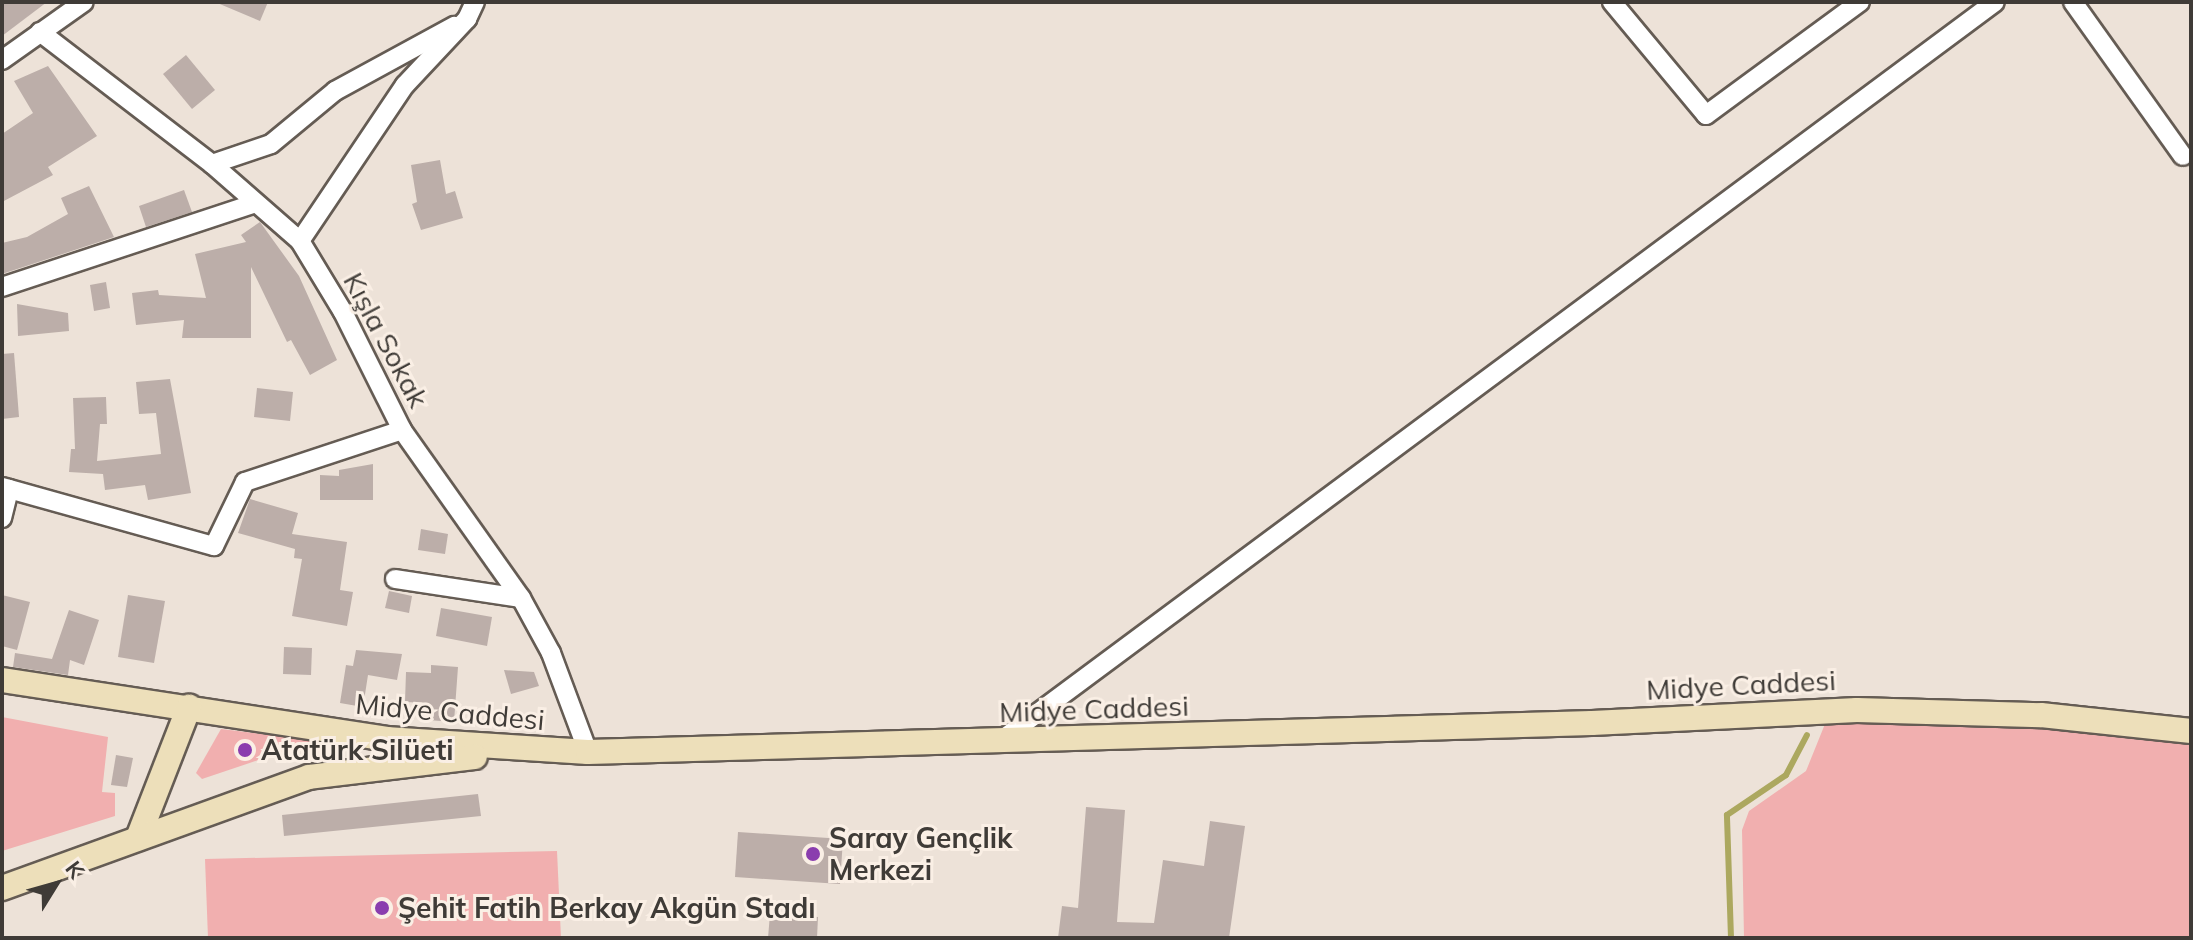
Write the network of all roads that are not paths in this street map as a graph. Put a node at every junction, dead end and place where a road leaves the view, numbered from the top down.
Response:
1 (84, 2) edge
2 (1612, 2) edge
3 (1860, 2) edge
4 (1995, 2) edge
5 (2073, 2) edge
6 (471, 11) edge
7 (40, 32) junction
8 (2, 60) edge
9 (2183, 156) dead end
10 (212, 164) junction
11 (253, 204) junction
12 (300, 241) junction
13 (2, 287) edge
14 (402, 430) junction
15 (6, 488) edge
16 (2, 518) edge
17 (395, 579) dead end
18 (521, 598) junction
19 (2, 680) edge
20 (189, 707) junction
21 (2191, 731) edge
22 (998, 742) junction
23 (531, 750) junction
24 (588, 752) junction
25 (138, 838) junction
26 (2, 888) edge

1 - 7 street
2 - 3 street
4 - 22 street
5 - 9 street
6 - 10 street
6 - 12 street
7 - 8 street
7 - 10 street, Kışla Sokak
10 - 11 street, Kışla Sokak
11 - 12 street, Kışla Sokak
11 - 13 street
12 - 14 street, Kışla Sokak
14 - 15 street
14 - 18 street, Kışla Sokak
15 - 16 street
17 - 18 street
18 - 24 street, Kışla Sokak
19 - 20 main road, Midye Caddesi
20 - 23 main road, Midye Caddesi
20 - 25 main road
21 - 22 main road, Midye Caddesi
22 - 24 main road, Midye Caddesi
23 - 24 main road, Midye Caddesi
23 - 25 main road
25 - 26 main road

